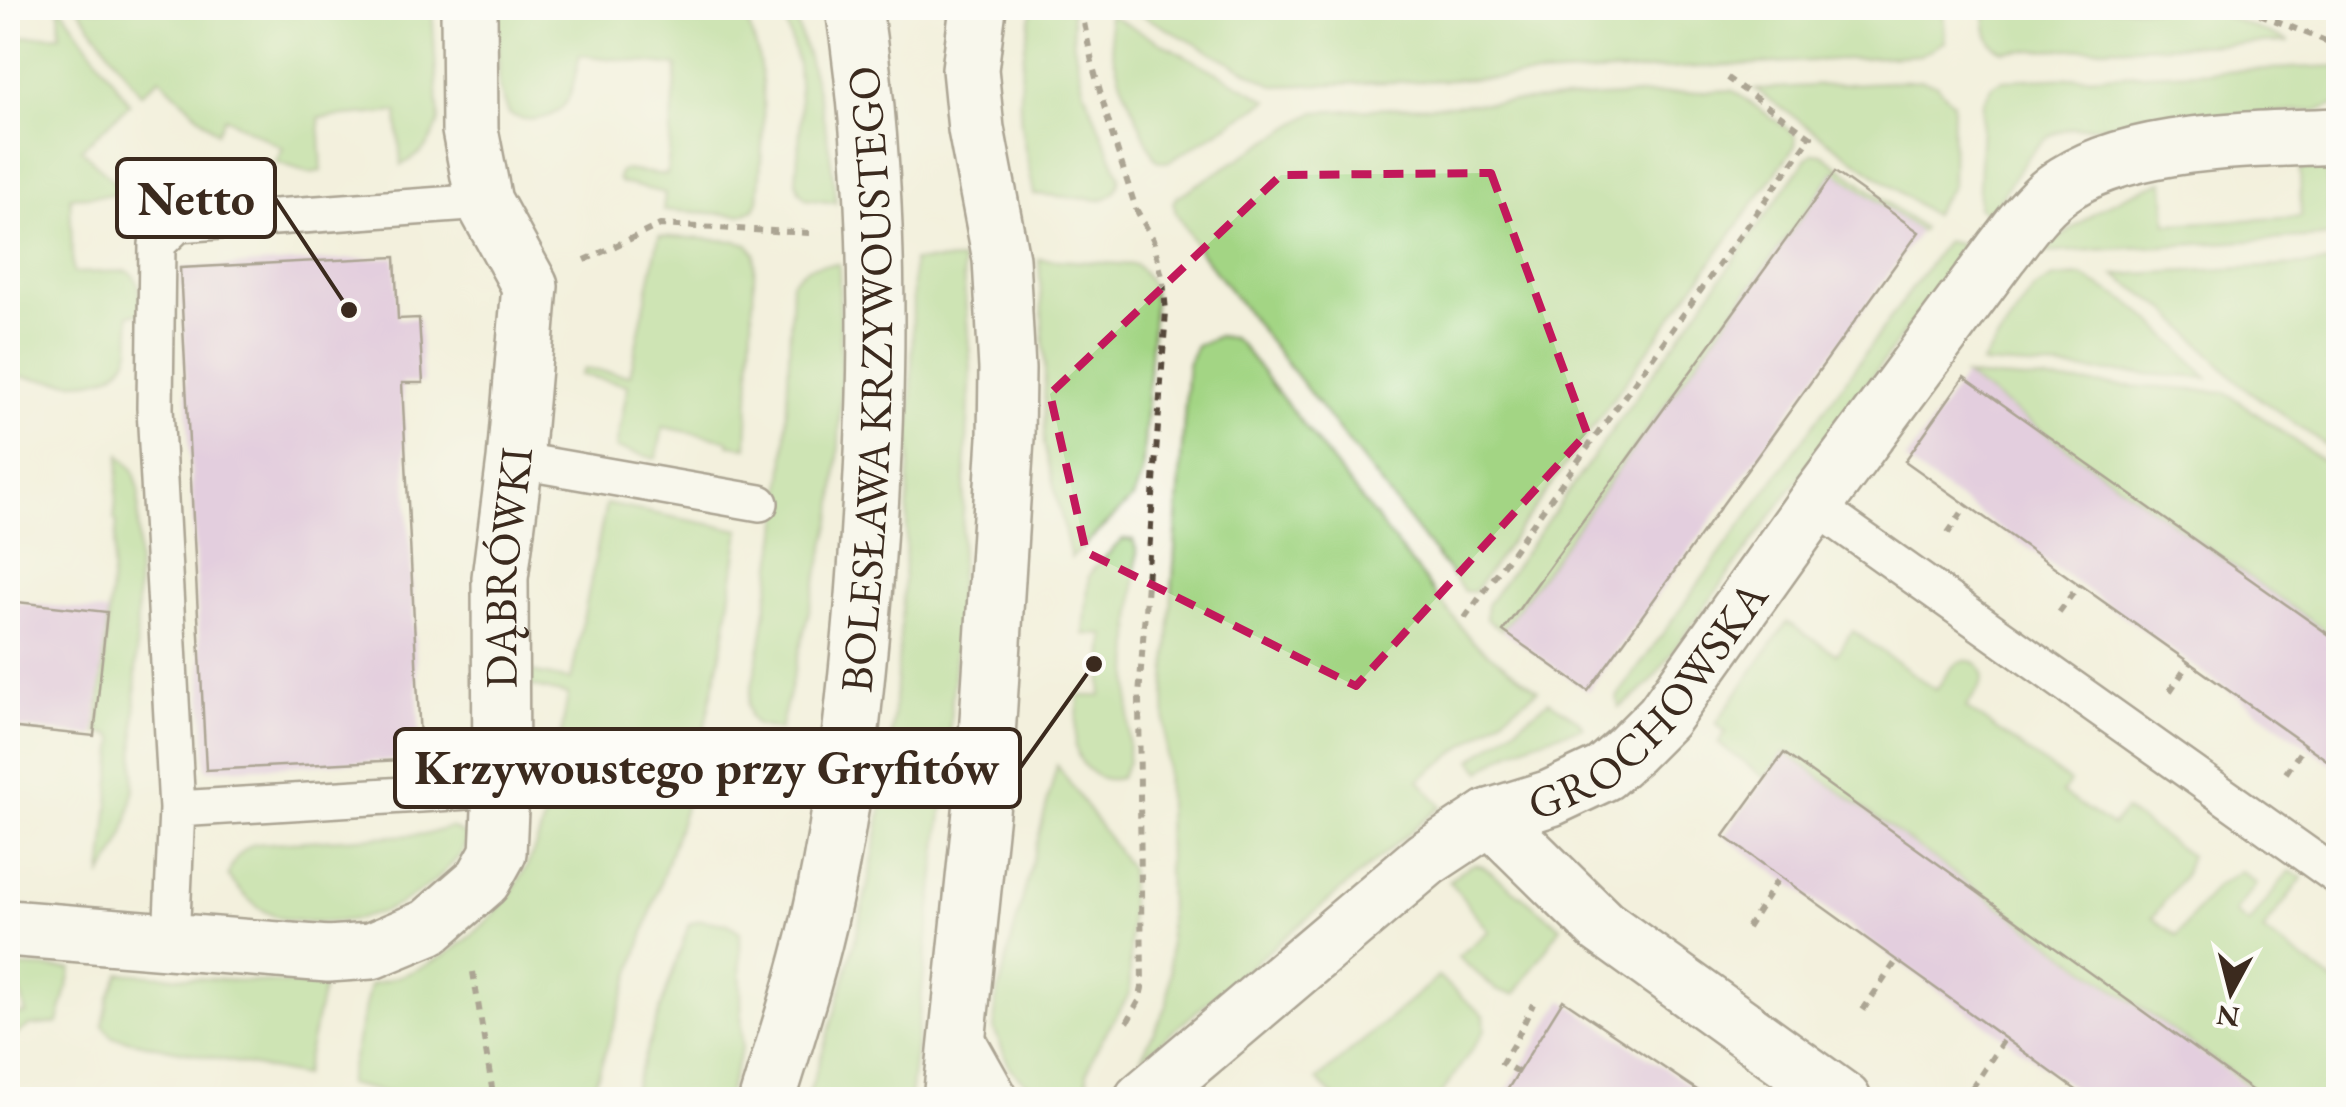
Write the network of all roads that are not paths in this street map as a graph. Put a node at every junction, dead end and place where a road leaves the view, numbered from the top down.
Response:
1 (469, 8) edge
2 (854, 8) edge
3 (978, 8) edge
4 (2338, 136) edge
5 (484, 202) junction
6 (515, 460) junction
7 (760, 503) dead end
8 (1814, 505) junction
9 (501, 789) junction
10 (177, 809) junction
11 (1490, 817) junction
12 (2338, 877) edge
13 (8, 928) edge
14 (171, 941) junction
15 (958, 1043) junction
16 (767, 1100) edge
17 (951, 1100) edge
18 (990, 1100) edge
19 (1142, 1100) edge
20 (1843, 1100) edge

1 - 5 street
2 - 16 street, BOLESŁAWA KRZYWOUSTEGO
3 - 15 street
4 - 8 street, GROCHOWSKA
5 - 6 street, DĄBRÓWKI
5 - 10 lane
6 - 7 lane
6 - 9 street, DĄBRÓWKI
8 - 11 street, GROCHOWSKA
8 - 12 lane
9 - 10 lane
9 - 14 street, DĄBRÓWKI
10 - 14 lane
11 - 19 street
11 - 20 street, GROCHOWSKA
13 - 14 street, DĄBRÓWKI
15 - 17 street
15 - 18 street

